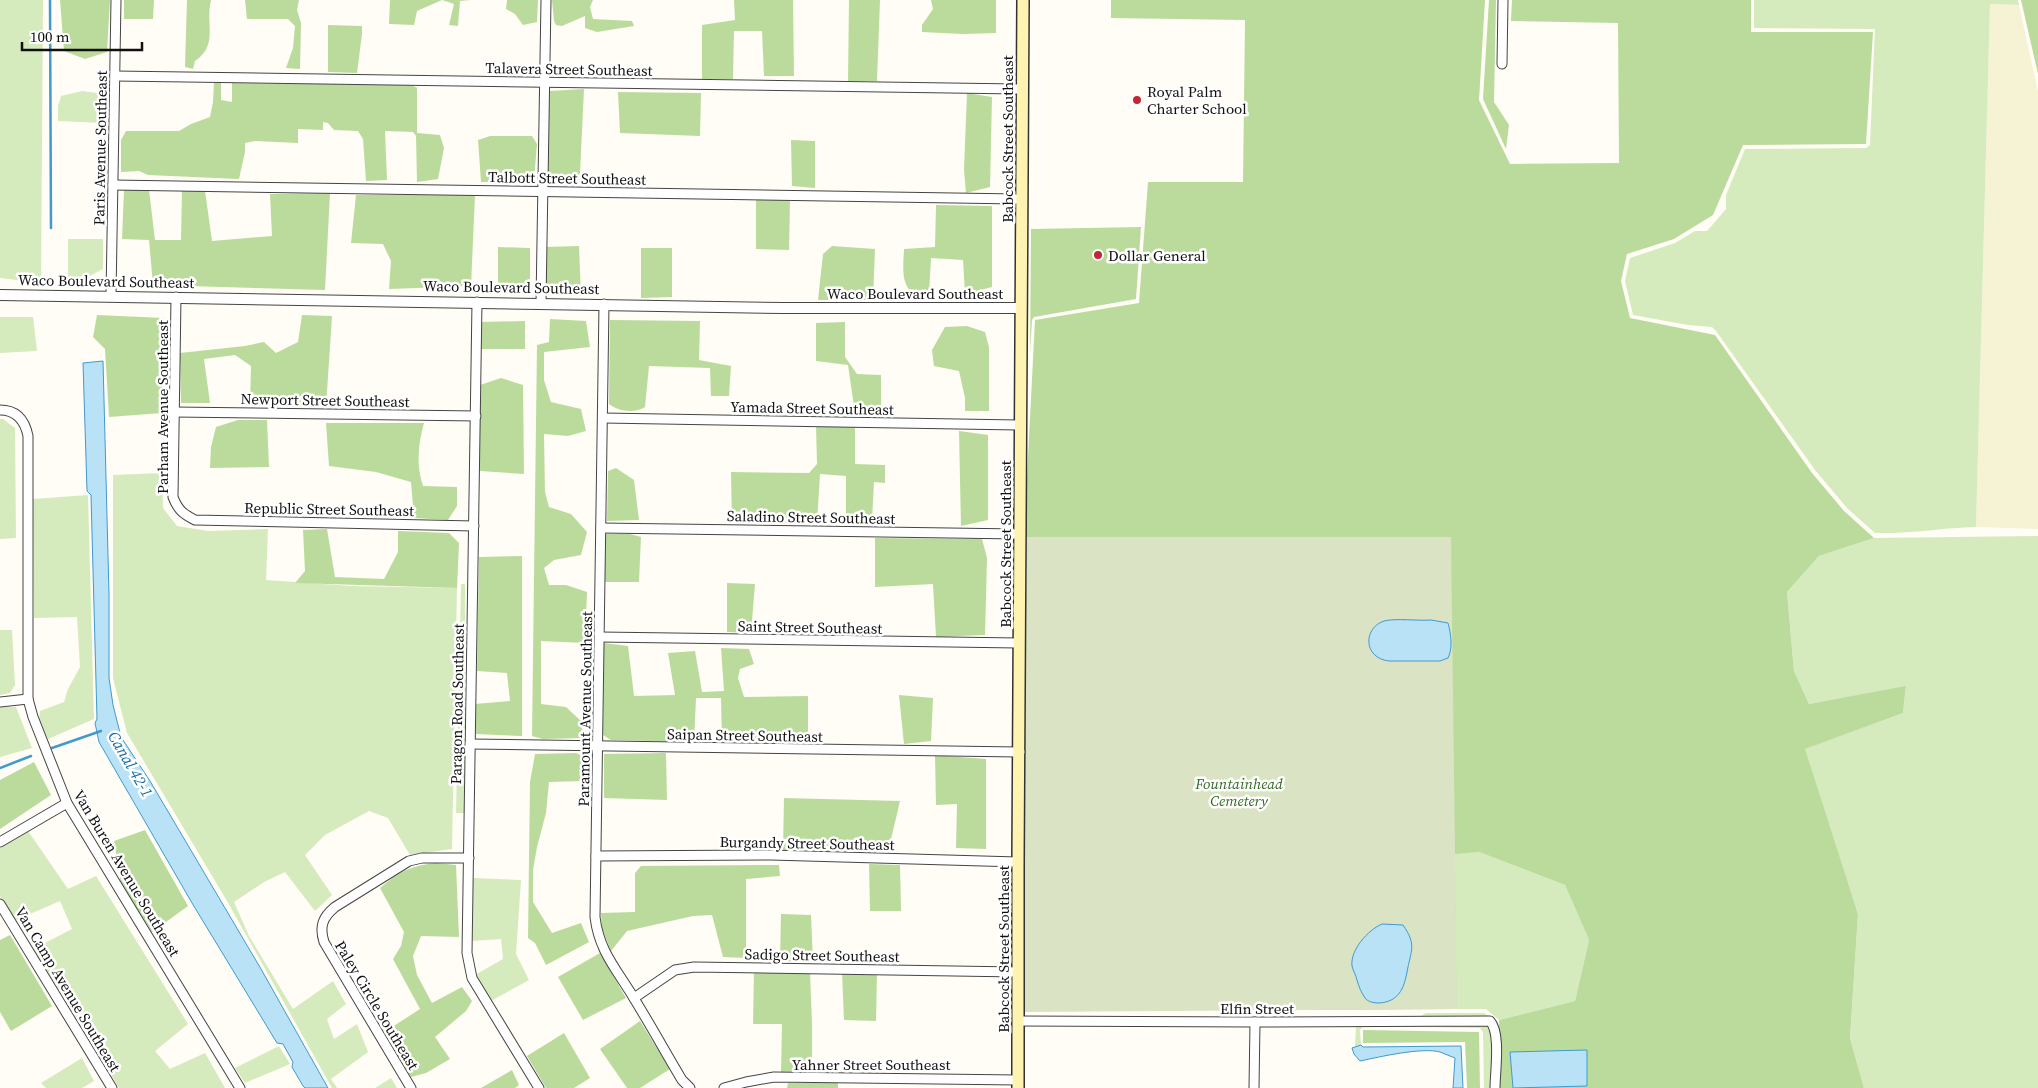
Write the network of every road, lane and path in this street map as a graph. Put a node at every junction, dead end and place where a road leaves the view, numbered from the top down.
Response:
1 (116, 0) edge
2 (546, 0) edge
3 (1023, 0) edge
4 (1503, 0) edge
5 (1502, 64) dead end
6 (115, 76) junction
7 (544, 82) junction
8 (1022, 89) junction
9 (113, 185) junction
10 (543, 192) junction
11 (1021, 199) junction
12 (0, 295) edge
13 (112, 296) junction
14 (176, 297) junction
15 (477, 302) junction
16 (541, 302) junction
17 (604, 304) junction
18 (1021, 308) junction
19 (0, 410) edge
20 (174, 412) junction
21 (476, 416) junction
22 (603, 418) junction
23 (1020, 425) junction
24 (184, 515) joint
25 (474, 526) junction
26 (601, 528) junction
27 (1020, 534) junction
28 (600, 638) junction
29 (1019, 643) junction
30 (28, 699) junction
31 (0, 702) edge
32 (470, 744) junction
33 (598, 747) junction
34 (1020, 752) junction
35 (67, 803) junction
36 (0, 842) edge
37 (596, 856) junction
38 (468, 858) junction
39 (1018, 862) junction
40 (0, 904) edge
41 (1018, 972) junction
42 (634, 998) junction
43 (1018, 1021) junction
44 (1255, 1022) junction
45 (1018, 1084) edge
46 (112, 1088) edge
47 (240, 1088) edge
48 (411, 1088) edge
49 (539, 1088) edge
50 (690, 1088) edge
51 (724, 1088) edge
52 (1254, 1088) edge
53 (1495, 1088) edge

1 - 6 street, Paris Avenue Southeast
2 - 7 street
3 - 8 main road, Babcock Street Southeast
4 - 5 street
6 - 7 street, Talavera Street Southeast
6 - 9 street, Paris Avenue Southeast
7 - 8 street, Talavera Street Southeast
7 - 10 street
8 - 11 main road, Babcock Street Southeast
9 - 10 street, Talbott Street Southeast
9 - 13 street, Paris Avenue Southeast
10 - 11 street, Talbott Street Southeast
10 - 16 street
11 - 18 main road, Babcock Street Southeast
12 - 13 street, Waco Boulevard Southeast
13 - 14 street, Waco Boulevard Southeast
14 - 15 street, Waco Boulevard Southeast
14 - 20 street, Parham Avenue Southeast
15 - 16 street, Waco Boulevard Southeast
15 - 21 street, Paragon Road Southeast
16 - 17 street, Waco Boulevard Southeast
17 - 18 street, Waco Boulevard Southeast
17 - 22 street, Paramount Avenue Southeast
18 - 23 main road, Babcock Street Southeast
19 - 30 street, Van Buren Avenue Southeast
20 - 21 street, Newport Street Southeast
20 - 24 street, Parham Avenue Southeast
21 - 25 street, Paragon Road Southeast
22 - 23 street, Yamada Street Southeast
22 - 26 street, Paramount Avenue Southeast
23 - 27 main road, Babcock Street Southeast
24 - 25 street, Republic Street Southeast
25 - 32 street, Paragon Road Southeast
26 - 27 street, Saladino Street Southeast
26 - 28 street, Paramount Avenue Southeast
27 - 29 main road, Babcock Street Southeast
28 - 29 street, Saint Street Southeast
28 - 33 street, Paramount Avenue Southeast
29 - 34 main road, Babcock Street Southeast
30 - 31 street
30 - 35 street, Van Buren Avenue Southeast
32 - 33 street, Saipan Street Southeast
32 - 38 street, Paragon Road Southeast
33 - 34 street, Saipan Street Southeast
33 - 37 street, Paramount Avenue Southeast
34 - 39 main road, Babcock Street Southeast
35 - 36 street
35 - 47 street, Van Buren Avenue Southeast
37 - 39 street, Burgandy Street Southeast
37 - 42 street, Paramount Avenue Southeast
38 - 48 street, Paley Circle Southeast
38 - 49 street, Paragon Road Southeast
39 - 41 main road, Babcock Street Southeast
40 - 46 street, Van Camp Avenue Southeast
41 - 42 street, Sadigo Street Southeast
41 - 43 main road, Babcock Street Southeast
42 - 50 street, Paramount Avenue Southeast
43 - 44 street, Elfin Street
43 - 45 main road, Babcock Street Southeast
44 - 52 street
44 - 53 street, Elfin Street
45 - 51 street, Yahner Street Southeast

